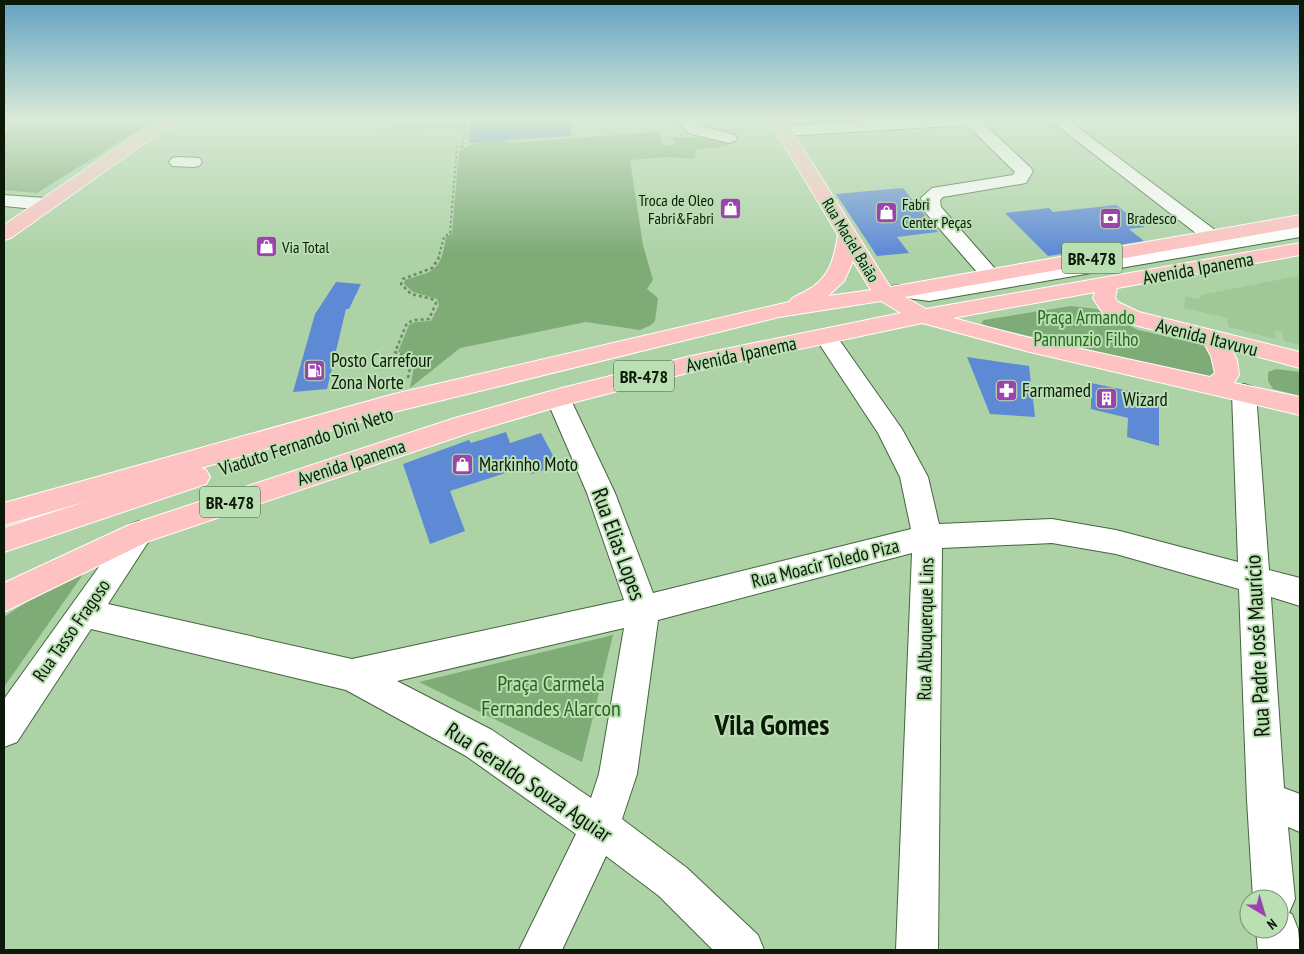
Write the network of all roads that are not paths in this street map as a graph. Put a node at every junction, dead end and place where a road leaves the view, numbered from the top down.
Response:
1 (103, 165) edge
2 (805, 165) edge
3 (1017, 165) edge
4 (1117, 165) edge
5 (4, 200) edge
6 (45, 204) junction
7 (1300, 221) edge
8 (1300, 231) edge
9 (848, 233) junction
10 (4, 234) edge
11 (1212, 237) junction
12 (1300, 240) edge
13 (1300, 249) edge
14 (990, 275) junction
15 (1107, 285) junction
16 (892, 293) junction
17 (779, 310) junction
18 (926, 317) junction
19 (825, 336) junction
20 (1212, 338) junction
21 (1276, 354) junction
22 (1300, 360) edge
23 (523, 372) junction
24 (1230, 390) junction
25 (558, 398) junction
26 (1300, 406) edge
27 (464, 425) junction
28 (14, 510) edge
29 (4, 531) edge
30 (139, 533) junction
31 (927, 537) junction
32 (4, 540) edge
33 (4, 554) edge
34 (1253, 578) junction
35 (1300, 592) edge
36 (4, 598) edge
37 (643, 610) junction
38 (83, 613) junction
39 (352, 675) junction
40 (4, 729) edge
41 (1283, 807) edge
42 (600, 827) junction
43 (1275, 889) edge
44 (540, 950) edge
45 (743, 950) edge
46 (917, 950) edge

1 - 6 main road
2 - 9 main road, Rua Maciel Baião
3 - 14 street
4 - 11 street
5 - 6 street
6 - 10 main road
7 - 11 main road, Avenida Ipanema / BR-478
8 - 16 street
9 - 16 main road, Rua Maciel Baião
9 - 17 main road
11 - 14 main road, Avenida Ipanema / BR-478
12 - 18 street
13 - 15 main road, Avenida Ipanema / BR-478
14 - 16 main road, Avenida Ipanema / BR-478
15 - 18 main road, Avenida Ipanema / BR-478
15 - 20 main road, Avenida Itavuvu
16 - 17 main road, Avenida Ipanema / BR-478
16 - 18 main road, Rua Maciel Baião
17 - 23 main road, Avenida Ipanema / BR-478
18 - 19 main road, Avenida Ipanema / BR-478
18 - 24 main road
19 - 25 main road, Avenida Ipanema / BR-478
19 - 31 street, Rua Albuquerque Lins
20 - 21 main road, Avenida Itavuvu
20 - 24 main road
21 - 22 main road, Avenida Itavuvu
21 - 24 main road
23 - 28 main road, Avenida Ipanema / BR-478
23 - 32 main road, Viaduto Fernando Dini Neto
24 - 26 main road
24 - 34 street, Rua Padre José Maurício
25 - 27 main road, Avenida Ipanema / BR-478
25 - 37 street, Rua Elias Lopes
27 - 30 main road, Avenida Ipanema / BR-478
27 - 33 main road, Viaduto Fernando Dini Neto
28 - 29 main road
30 - 36 main road, Avenida Ipanema / BR-478
30 - 38 street, Rua Tasso Fragoso
31 - 34 street, Rua Moacir Toledo Piza
31 - 37 street, Rua Moacir Toledo Piza
31 - 46 street, Rua Albuquerque Lins
34 - 35 street, Rua Moacir Toledo Piza
34 - 41 street, Rua Padre José Maurício
37 - 39 street, Rua Moacir Toledo Piza
37 - 42 street, Rua Elias Lopes
38 - 39 street, Rua Geraldo Souza Aguiar
38 - 40 street, Rua Tasso Fragoso
39 - 42 street, Rua Geraldo Souza Aguiar
41 - 43 street, Rua Padre José Maurício
42 - 44 street, Rua Elias Lopes
42 - 45 street, Rua Geraldo Souza Aguiar

